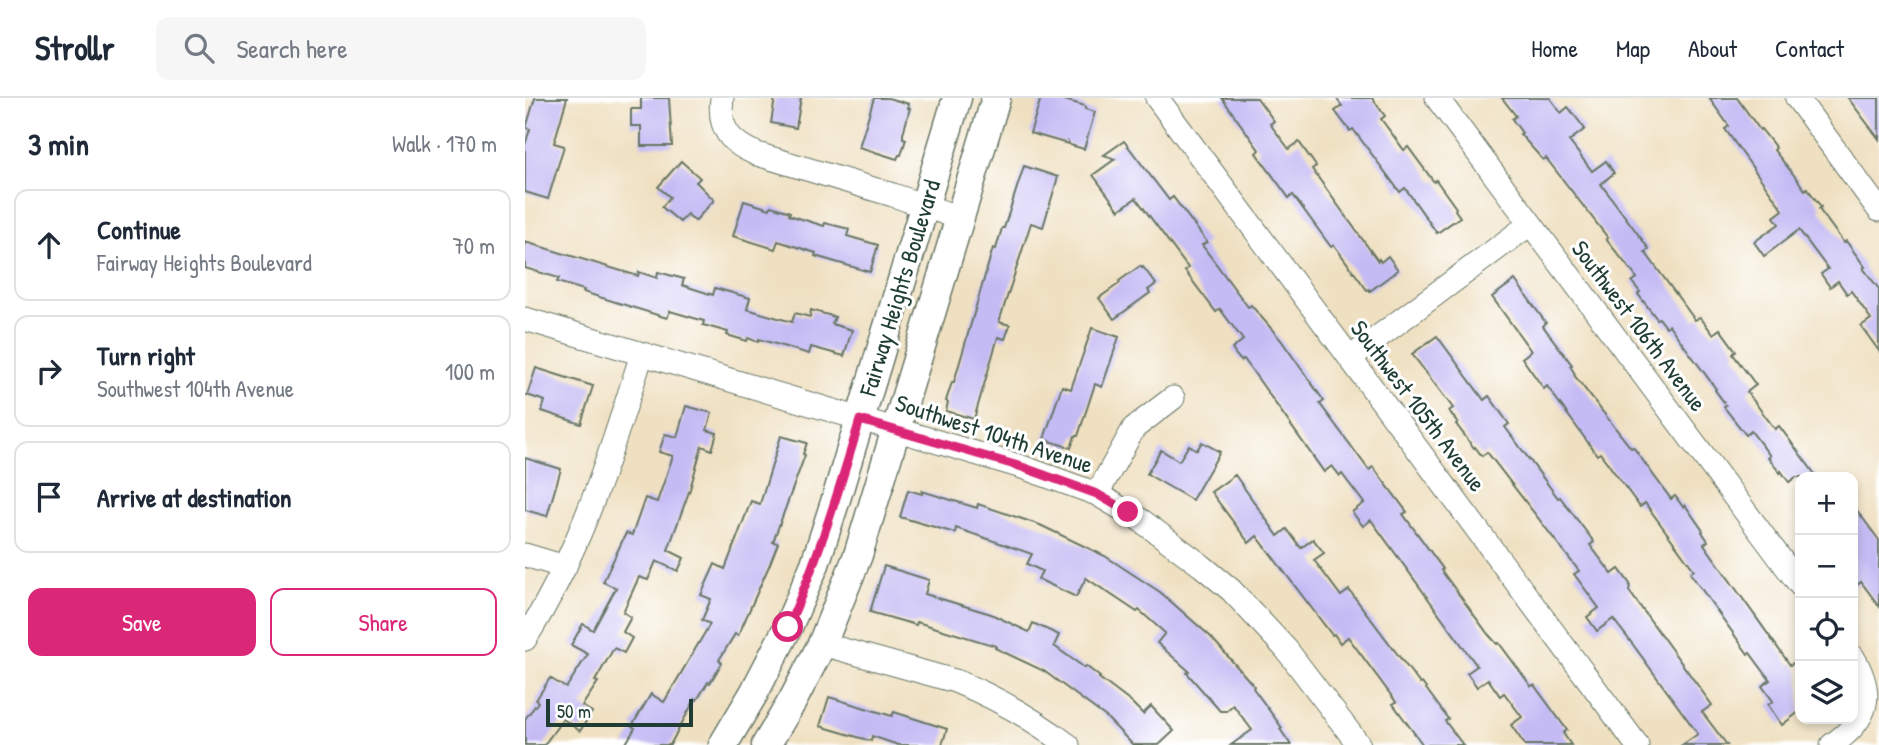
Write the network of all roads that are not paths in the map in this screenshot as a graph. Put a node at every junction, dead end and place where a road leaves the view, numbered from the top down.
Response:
1 (722, 98) edge
2 (957, 98) edge
3 (996, 98) edge
4 (1157, 98) edge
5 (1437, 98) edge
6 (1797, 98) edge
7 (1872, 186) edge
8 (924, 206) junction
9 (1879, 210) edge
10 (960, 218) junction
11 (1529, 224) junction
12 (525, 319) edge
13 (642, 354) junction
14 (1350, 358) junction
15 (1173, 398) dead end
16 (860, 420) junction
17 (897, 430) junction
18 (1097, 494) junction
19 (525, 555) edge
20 (565, 567) junction
21 (1795, 579) edge
22 (525, 639) edge
23 (822, 644) junction
24 (1855, 661) edge
25 (723, 745) edge
26 (766, 745) edge
27 (1068, 745) edge
28 (1359, 745) edge
29 (1637, 745) edge
30 (1832, 745) edge

1 - 8 street
2 - 8 street, Fairway Heights Boulevard
3 - 10 street, Fairway Heights Boulevard
4 - 14 street, Southwest 105th Avenue
5 - 11 street, Southwest 106th Avenue
6 - 7 street
7 - 9 street
8 - 10 street
8 - 16 street, Fairway Heights Boulevard
10 - 17 street, Fairway Heights Boulevard
11 - 14 street
11 - 21 street, Southwest 106th Avenue
12 - 13 street, Southwest 104th Avenue
13 - 16 street, Southwest 104th Avenue
13 - 20 street
14 - 29 street, Southwest 105th Avenue
15 - 18 street
16 - 17 street, Southwest 104th Avenue
16 - 25 street, Fairway Heights Boulevard
17 - 18 street, Southwest 104th Avenue
17 - 23 street, Fairway Heights Boulevard
18 - 28 street, Southwest 104th Avenue
19 - 20 street
20 - 22 street
23 - 26 street, Fairway Heights Boulevard
23 - 27 street
24 - 30 street

